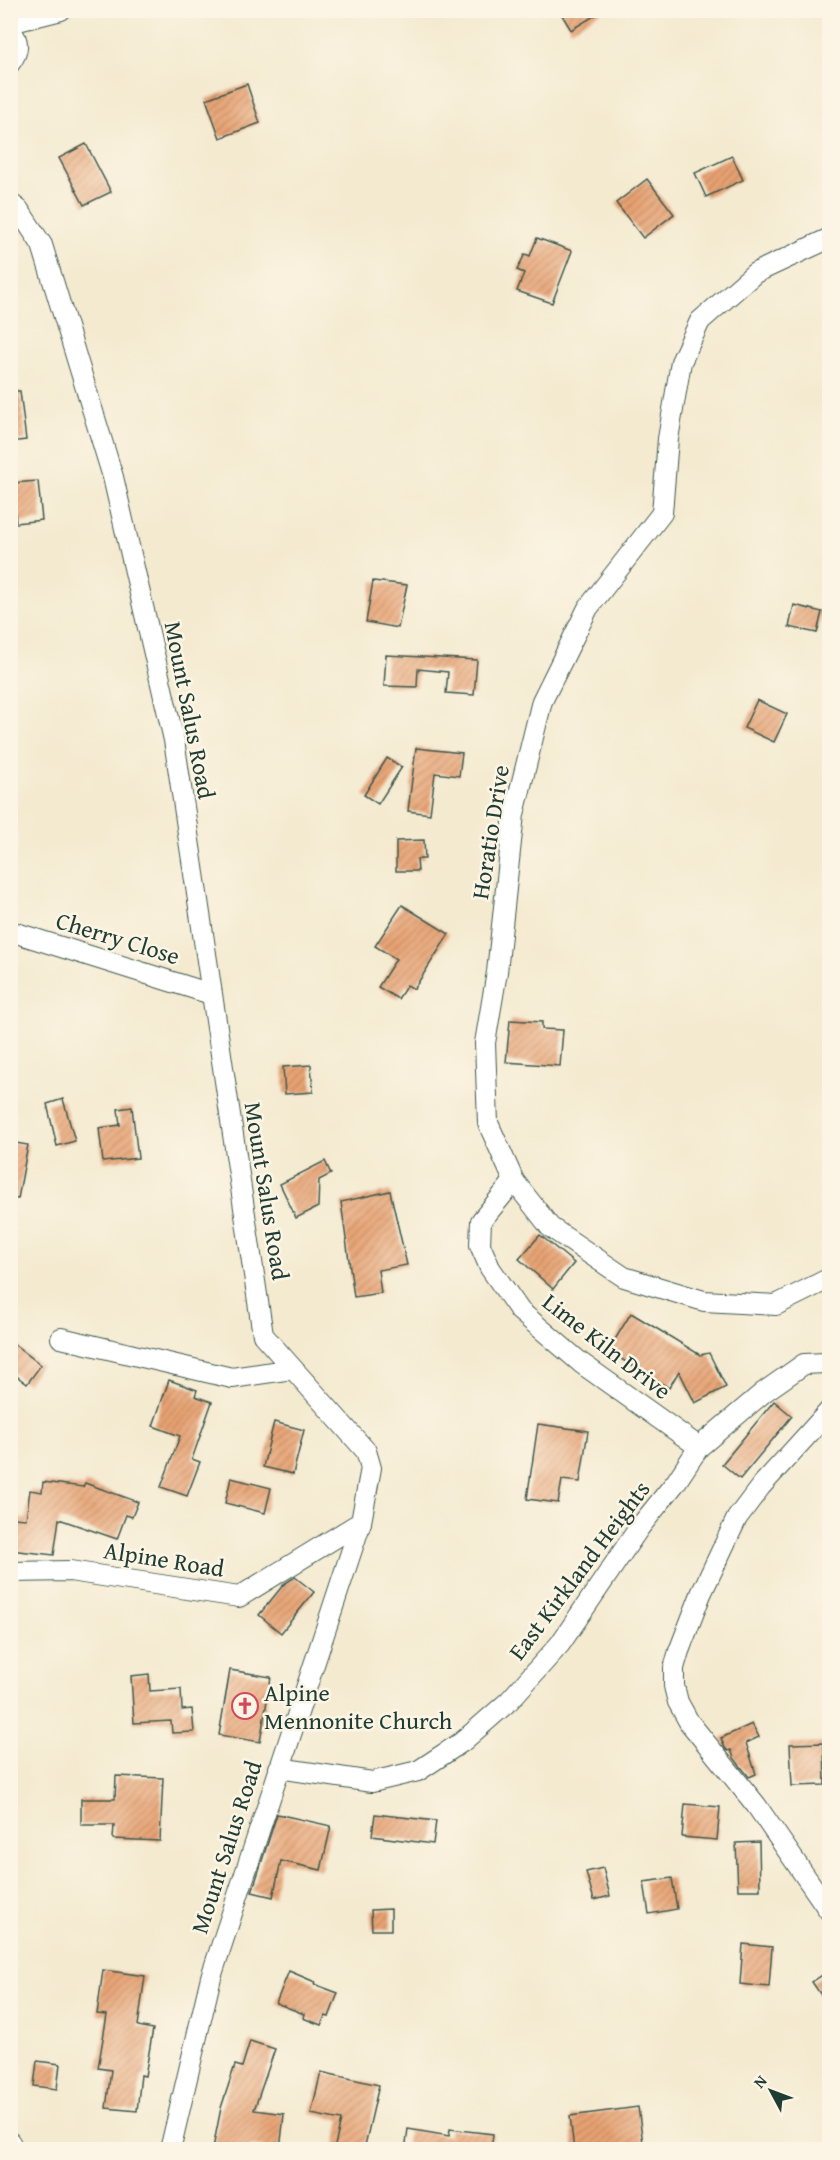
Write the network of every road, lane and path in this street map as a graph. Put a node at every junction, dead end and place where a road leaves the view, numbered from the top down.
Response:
1 (61, 10) edge
2 (10, 23) edge
3 (10, 30) edge
4 (10, 63) edge
5 (10, 203) edge
6 (830, 238) edge
7 (10, 931) edge
8 (211, 993) junction
9 (514, 1181) junction
10 (830, 1278) edge
11 (61, 1338) dead end
12 (830, 1366) edge
13 (292, 1369) junction
14 (830, 1410) edge
15 (699, 1447) junction
16 (361, 1522) junction
17 (10, 1572) edge
18 (279, 1768) junction
19 (830, 1912) edge
20 (10, 2142) edge
21 (13, 2150) edge
22 (170, 2150) edge

1 - 2 street
3 - 4 street
5 - 8 street, Mount Salus Road
6 - 9 street, Horatio Drive
7 - 8 street, Cherry Close
8 - 13 street, Mount Salus Road
9 - 10 street, Horatio Drive
9 - 15 street, Lime Kiln Drive
11 - 13 street
12 - 15 street, East Kirkland Heights
13 - 16 street, Mount Salus Road
14 - 19 street
15 - 18 street, East Kirkland Heights
16 - 17 street, Alpine Road
16 - 18 street, Mount Salus Road
18 - 22 street, Mount Salus Road
20 - 21 street

